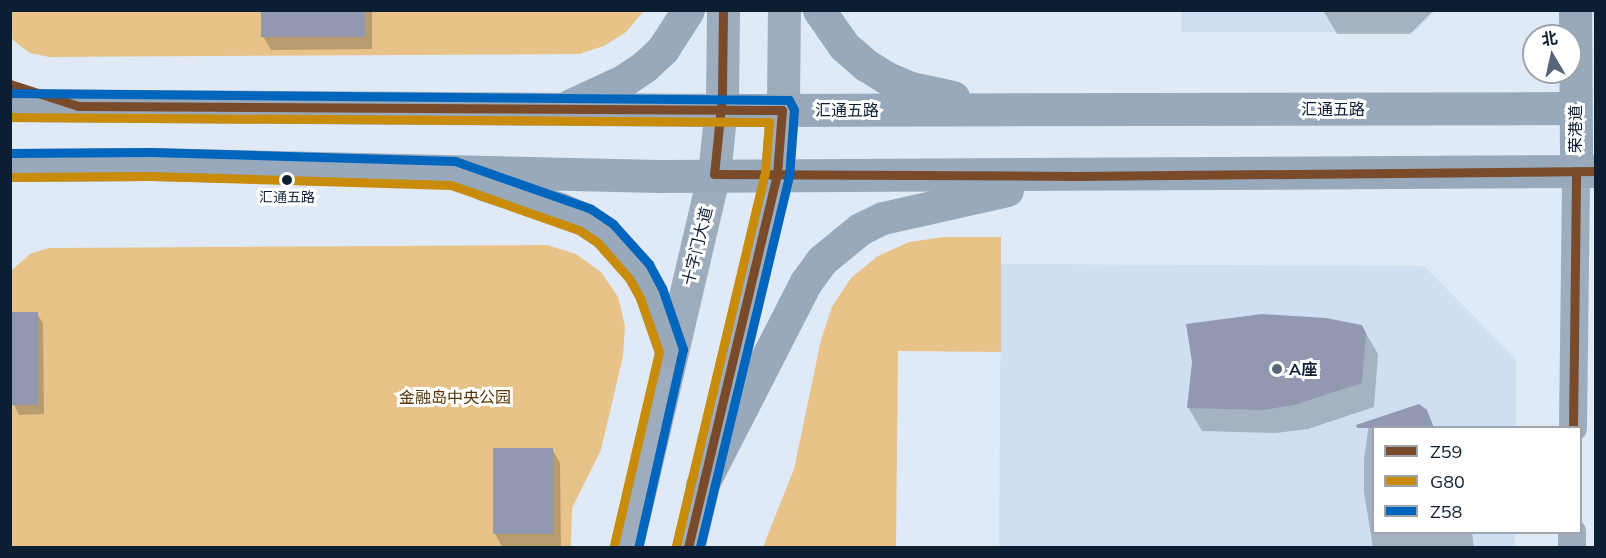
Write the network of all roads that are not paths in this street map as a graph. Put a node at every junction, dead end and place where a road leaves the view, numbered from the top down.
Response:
1 (688, 10) edge
2 (723, 10) edge
3 (784, 10) edge
4 (819, 10) edge
5 (1575, 10) edge
6 (10, 84) edge
7 (10, 105) edge
8 (78, 106) junction
9 (1575, 108) junction
10 (561, 110) junction
11 (720, 110) junction
12 (782, 110) junction
13 (1019, 111) junction
14 (10, 165) edge
15 (64, 166) junction
16 (1589, 169) edge
17 (453, 173) junction
18 (714, 174) junction
19 (777, 174) junction
20 (1075, 176) junction
21 (10, 184) edge
22 (671, 351) junction
23 (1573, 426) edge
24 (702, 485) junction
25 (626, 548) edge
26 (688, 548) edge

1 - 10 main road
2 - 11 street, 十字门大道
3 - 12 street
4 - 13 main road
5 - 9 main road, 荣港道
6 - 8 main road
7 - 8 main road, 汇通五路
8 - 10 main road, 汇通五路
9 - 13 main road, 汇通五路
9 - 16 main road, 荣港道
10 - 11 main road, 汇通五路
11 - 12 main road, 汇通五路
11 - 18 street, 十字门大道
12 - 13 main road, 汇通五路
12 - 19 street
14 - 15 main road
15 - 17 main road
15 - 21 main road
16 - 20 main road
16 - 23 street, 荣港道
17 - 18 main road
17 - 22 main road
18 - 19 main road
18 - 22 street, 十字门大道
19 - 20 main road
19 - 24 street
20 - 24 main road
22 - 25 street, 十字门大道
24 - 26 street

